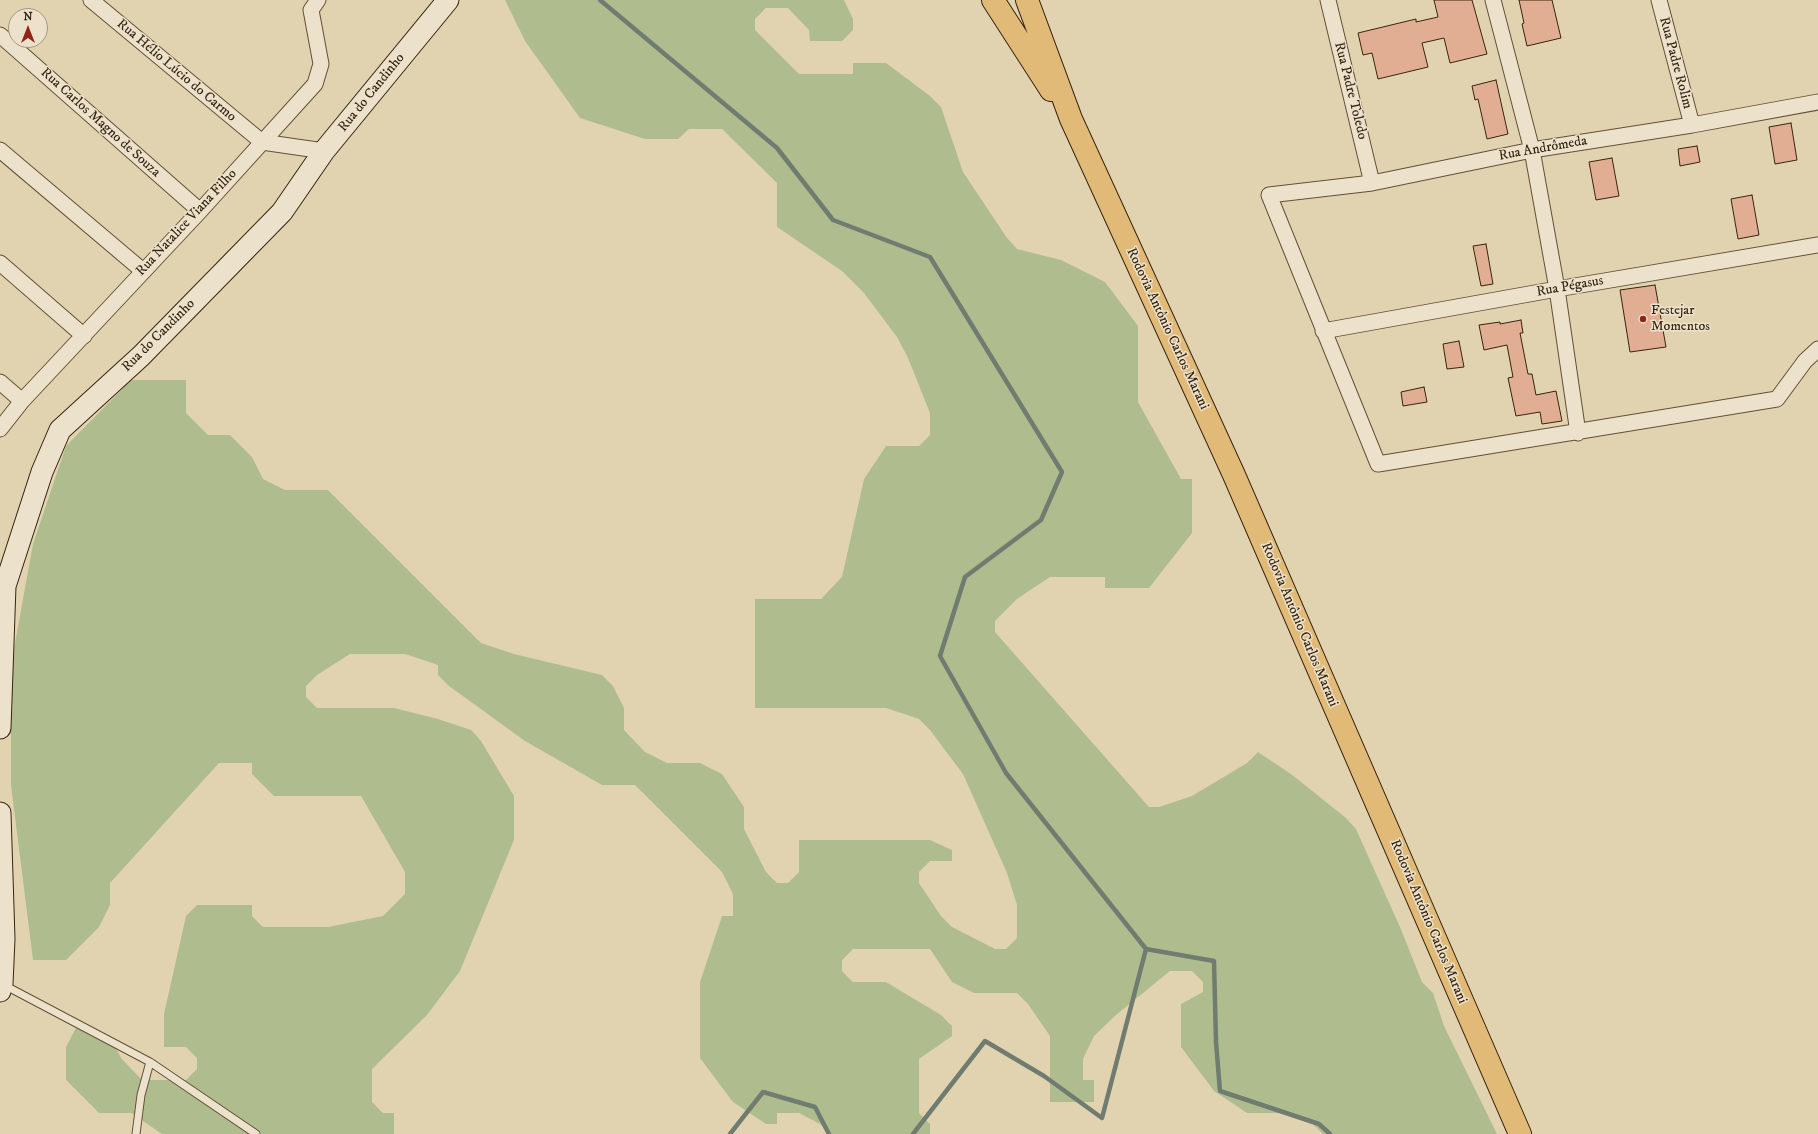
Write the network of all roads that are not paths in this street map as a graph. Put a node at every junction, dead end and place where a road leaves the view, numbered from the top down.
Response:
1 (91, 0) edge
2 (318, 0) edge
3 (448, 0) edge
4 (993, 0) edge
5 (1028, 0) edge
6 (1328, 0) edge
7 (1493, 0) edge
8 (1659, 0) edge
9 (0, 34) edge
10 (1818, 102) edge
11 (1071, 119) junction
12 (1692, 126) junction
13 (262, 142) junction
14 (0, 150) edge
15 (1532, 150) junction
16 (324, 151) junction
17 (1372, 183) junction
18 (200, 211) junction
19 (1818, 245) edge
20 (0, 263) edge
21 (143, 271) junction
22 (1557, 289) junction
23 (1323, 331) junction
24 (84, 336) junction
25 (1818, 349) edge
26 (0, 382) edge
27 (22, 401) junction
28 (0, 429) edge
29 (1578, 433) junction
30 (0, 728) edge
31 (0, 813) edge
32 (1, 988) edge
33 (150, 1062) junction
34 (136, 1134) edge
35 (256, 1134) edge
36 (1520, 1134) edge

1 - 13 street, Rua Hélio Lúcio do Carmo
2 - 13 street, Rua Natalice Viana Filho
3 - 16 street, Rua do Candinho
4 - 11 main road, Rodovia Antônio Carlos Marani
5 - 11 main road, Rodovia Antônio Carlos Marani
6 - 17 street, Rua Padre Toledo
7 - 15 street
8 - 12 street, Rua Padre Rolim
9 - 18 street, Rua Carlos Magno de Souza
10 - 12 street, Rua Andrômeda
11 - 36 main road, Rodovia Antônio Carlos Marani
12 - 15 street, Rua Andrômeda
13 - 16 street
13 - 18 street, Rua Natalice Viana Filho
14 - 21 street
15 - 17 street, Rua Andrômeda
15 - 22 street
16 - 30 street, Rua do Candinho
17 - 23 street, Rua Andrômeda
18 - 21 street, Rua Natalice Viana Filho
19 - 22 street, Rua Pégasus
20 - 24 street
21 - 24 street, Rua Natalice Viana Filho
22 - 23 street, Rua Pégasus
22 - 29 street
23 - 29 street
24 - 27 street, Rua Natalice Viana Filho
25 - 29 street
26 - 27 street
27 - 28 street, Rua Natalice Viana Filho
31 - 32 street
32 - 33 lane
33 - 34 lane
33 - 35 lane

